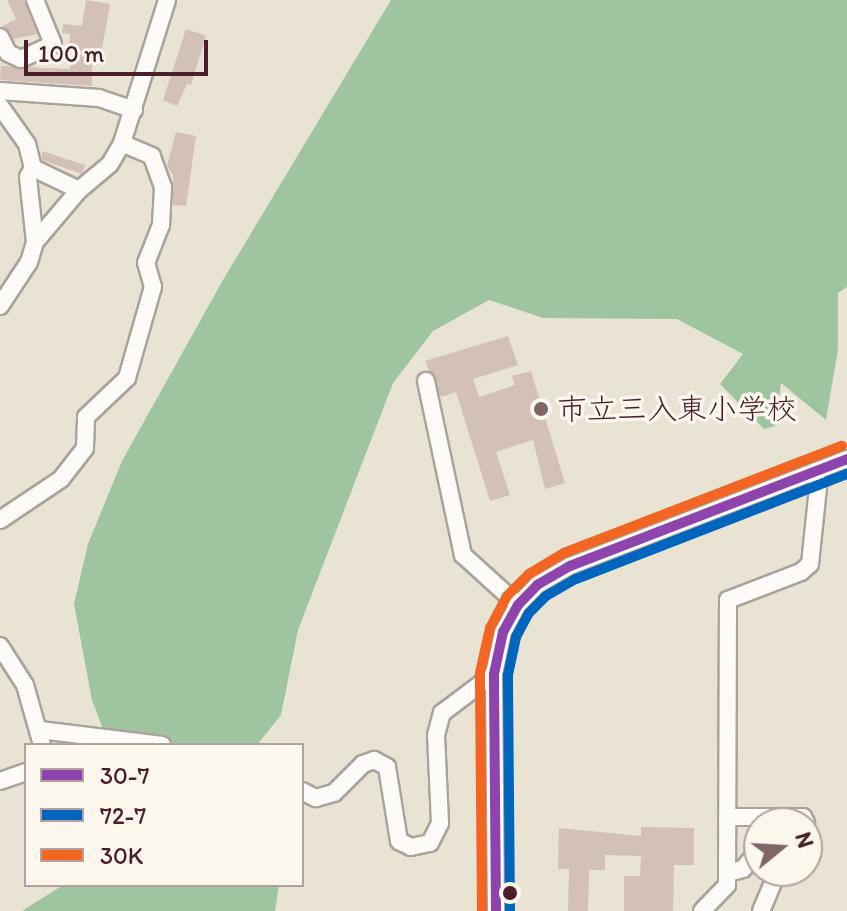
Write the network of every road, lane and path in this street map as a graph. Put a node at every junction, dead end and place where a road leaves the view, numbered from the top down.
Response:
1 (35, 0) edge
2 (167, 0) edge
3 (0, 37) edge
4 (0, 91) edge
5 (0, 106) edge
6 (134, 110) junction
7 (122, 143) junction
8 (33, 168) junction
9 (79, 190) junction
10 (35, 242) junction
11 (0, 306) edge
12 (426, 381) dead end
13 (847, 459) edge
14 (815, 471) junction
15 (0, 520) edge
16 (518, 605) junction
17 (0, 646) edge
18 (494, 674) junction
19 (41, 737) edge
20 (132, 743) edge
21 (24, 773) edge
22 (0, 781) edge
23 (304, 792) edge
24 (727, 817) junction
25 (743, 818) edge
26 (743, 869) edge
27 (727, 873) junction
28 (771, 887) edge
29 (496, 911) edge
30 (702, 911) edge
31 (761, 911) edge

1 - 3 street
2 - 6 street
4 - 6 street
5 - 8 street
6 - 7 street
7 - 9 street
7 - 15 street
8 - 9 street
8 - 10 street
9 - 10 street
10 - 11 street
12 - 16 street
13 - 14 street
14 - 16 street
14 - 24 street
16 - 18 street
17 - 19 street
18 - 23 street
18 - 29 street
19 - 20 street
21 - 22 street
24 - 25 street
24 - 27 street
26 - 27 street
27 - 30 street
28 - 31 street

